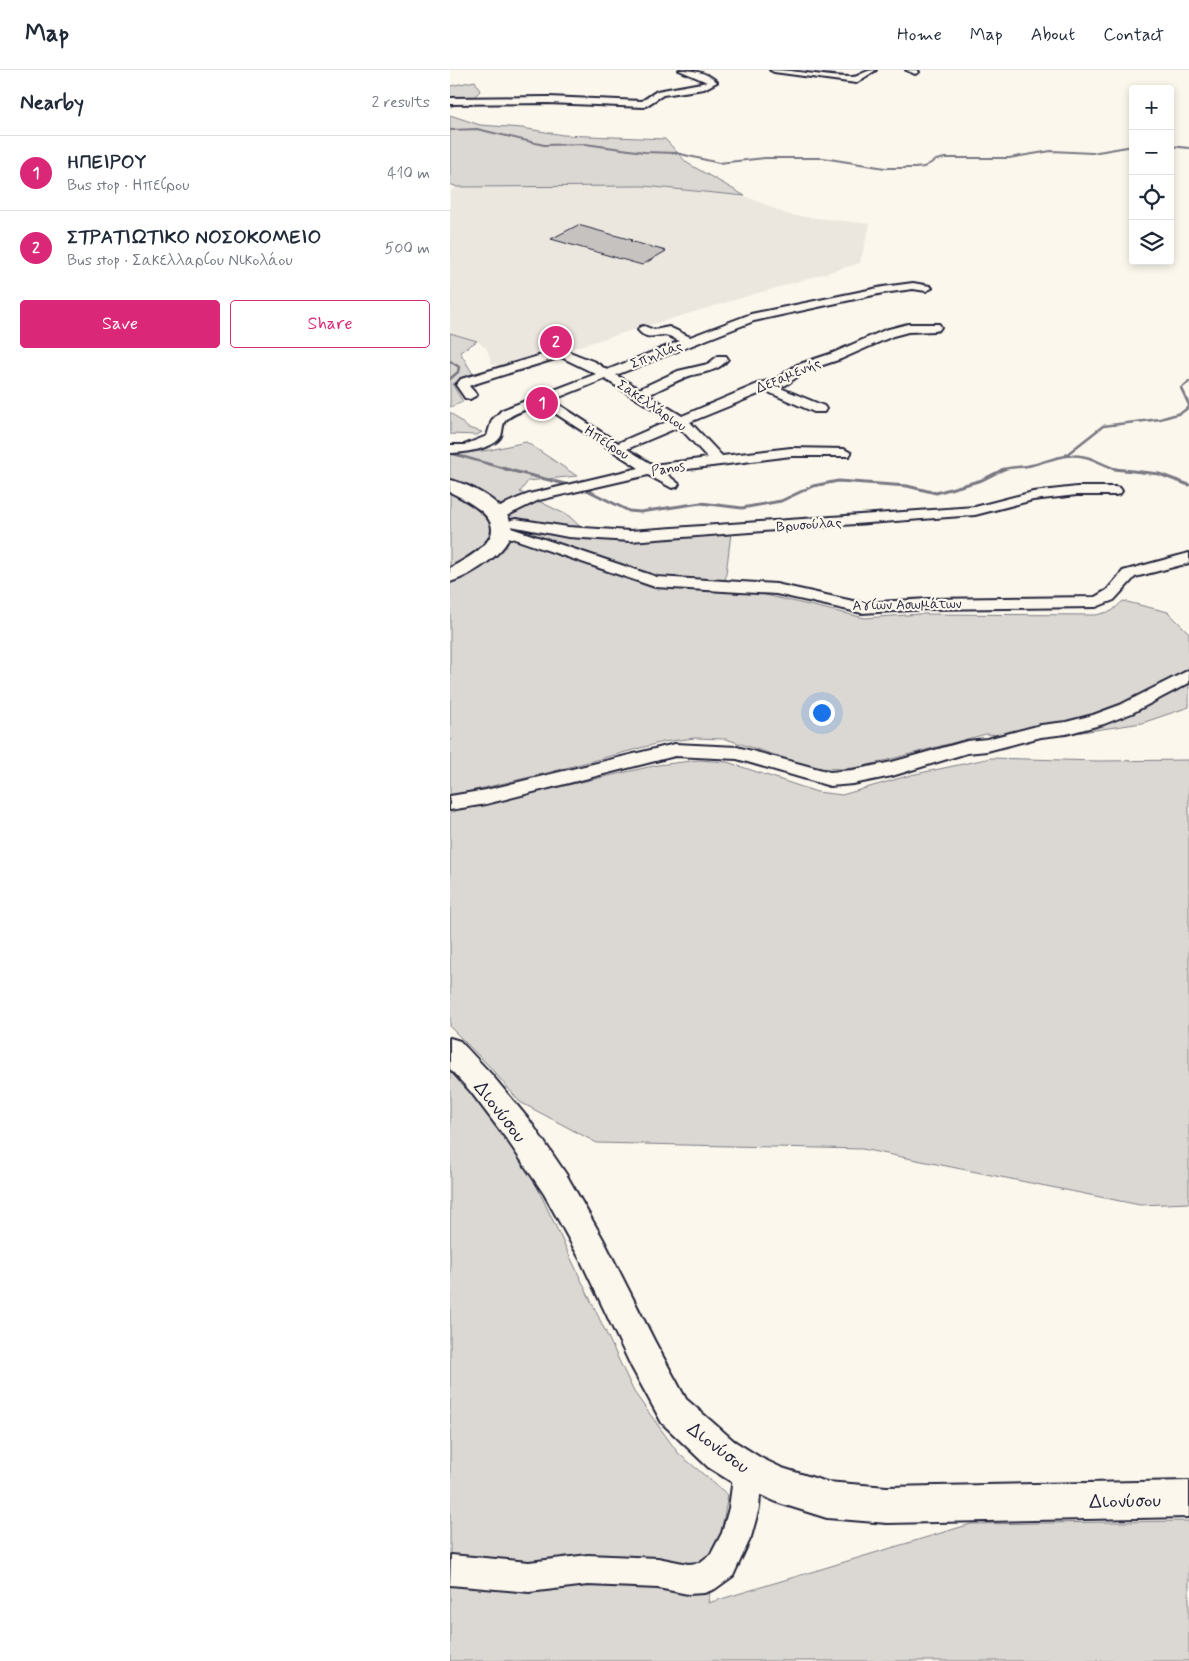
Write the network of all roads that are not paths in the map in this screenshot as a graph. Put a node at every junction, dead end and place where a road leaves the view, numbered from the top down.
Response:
1 (683, 70) edge
2 (774, 70) edge
3 (872, 70) edge
4 (450, 101) edge
5 (926, 288) dead end
6 (935, 327) dead end
7 (644, 330) dead end
8 (688, 341) junction
9 (722, 359) dead end
10 (604, 374) junction
11 (765, 386) junction
12 (470, 394) dead end
13 (638, 394) junction
14 (542, 399) junction
15 (819, 409) dead end
16 (681, 421) junction
17 (617, 448) junction
18 (453, 449) edge
19 (844, 453) dead end
20 (718, 461) junction
21 (650, 470) junction
22 (672, 484) dead end
23 (450, 485) edge
24 (1115, 492) dead end
25 (500, 522) junction
26 (1189, 558) edge
27 (450, 576) edge
28 (1189, 676) edge
29 (450, 803) edge
30 (450, 1050) edge
31 (748, 1472) junction
32 (1189, 1498) edge
33 (451, 1570) dead end

1 - 4 street
2 - 3 street
5 - 8 street, Σπηλιάς
6 - 11 street, Δεξαμενής
7 - 8 street
8 - 10 street, Σπηλιάς
9 - 13 street
10 - 12 street, Σακελλάριου
10 - 13 street, Σακελλάριου
10 - 14 street, Σπηλιάς
11 - 15 street
11 - 16 street, Δεξαμενής
13 - 16 street, Σακελλάριου
14 - 17 street, Ηπείρου
14 - 18 street, Σπηλιάς
16 - 17 street, Δεξαμενής
16 - 20 street, Σακελλάριου
17 - 21 street, Ηπείρου
19 - 20 street, Panos
20 - 21 street, Panos
21 - 22 street, Ηπείρου
21 - 25 street, Panos
23 - 25 main road
24 - 25 street, Βρυσούλας
25 - 26 street, Αγίων Ασωμάτων
25 - 27 main road
28 - 29 street
30 - 31 main road, Διονύσου
31 - 32 main road, Διονύσου
31 - 33 street

